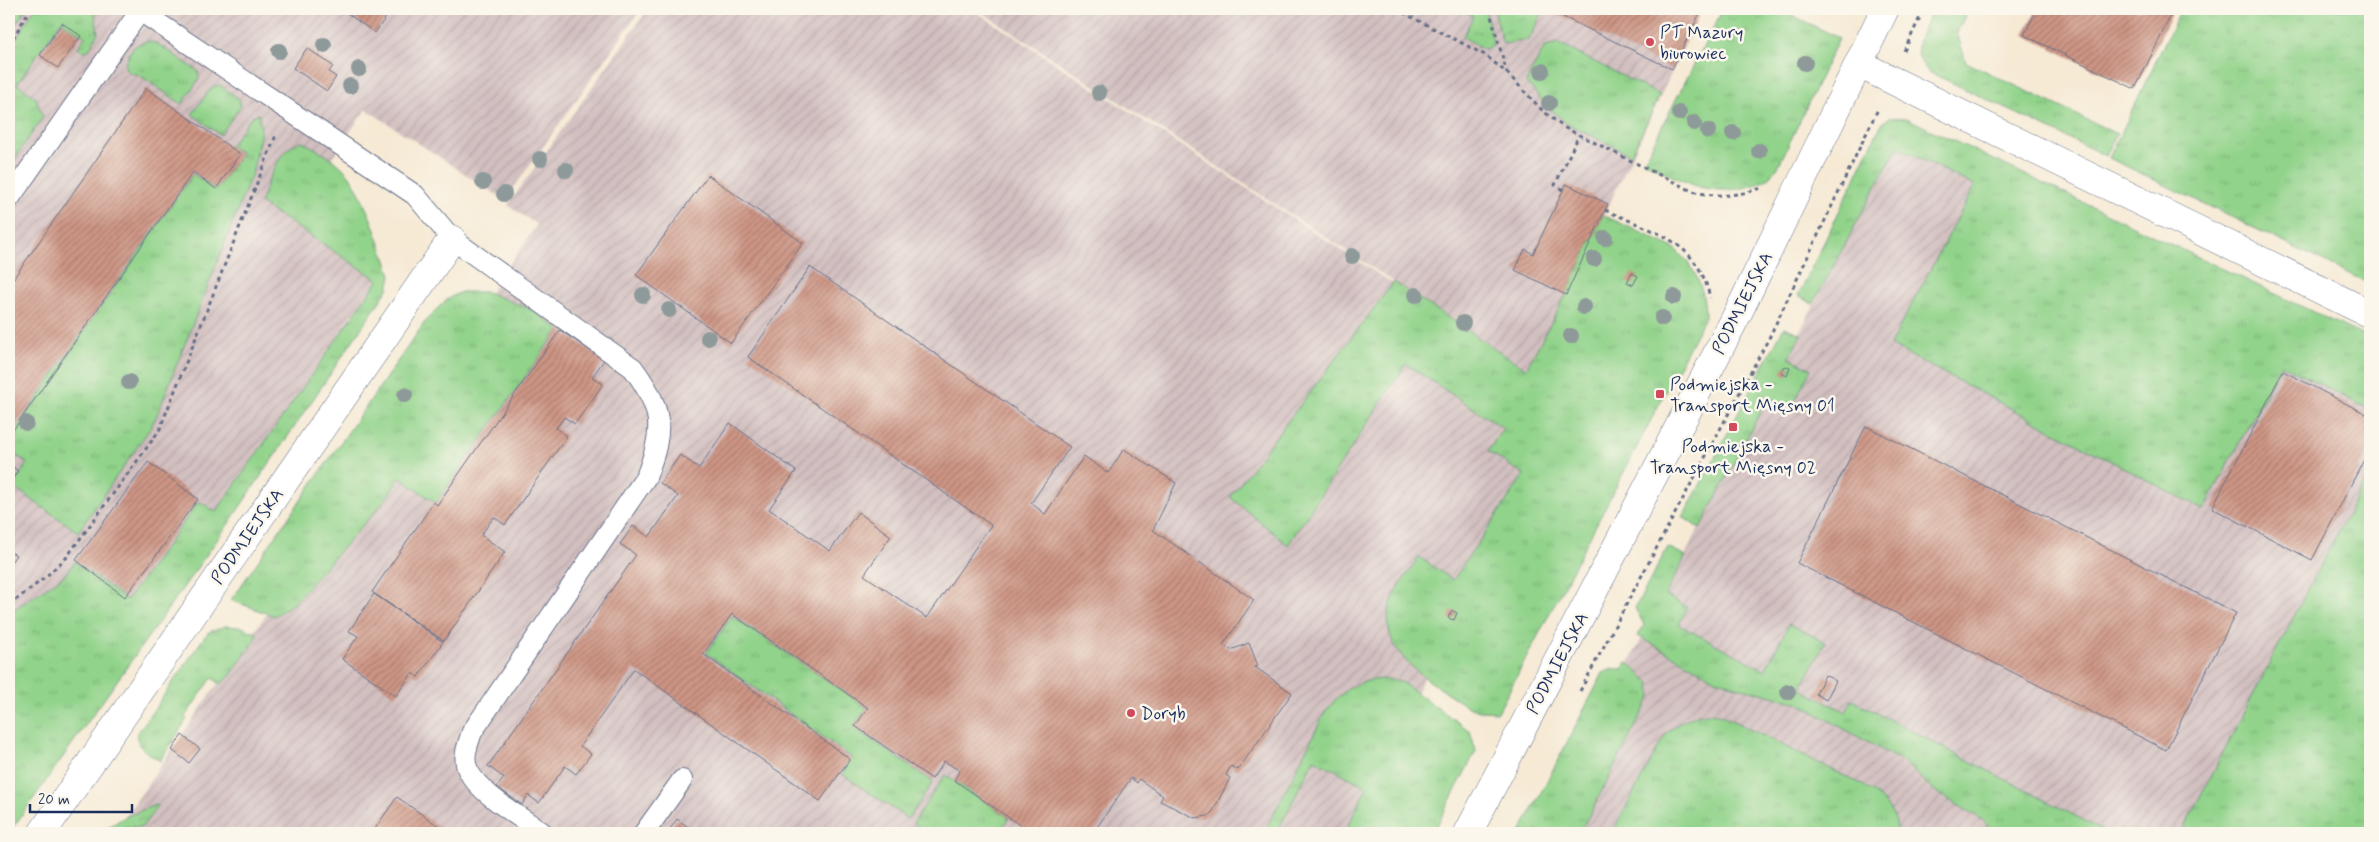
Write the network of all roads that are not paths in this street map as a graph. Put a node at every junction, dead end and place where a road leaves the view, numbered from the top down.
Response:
1 (1886, 9) edge
2 (138, 10) edge
3 (1859, 64) junction
4 (9, 199) edge
5 (452, 239) junction
6 (2370, 314) edge
7 (682, 780) dead end
8 (42, 833) edge
9 (543, 833) edge
10 (644, 833) edge
11 (1468, 833) edge

1 - 3 street, PODMIEJSKA
2 - 4 lane
2 - 5 lane
3 - 6 street
3 - 11 street, PODMIEJSKA
5 - 8 street, PODMIEJSKA
5 - 9 lane
7 - 10 lane

